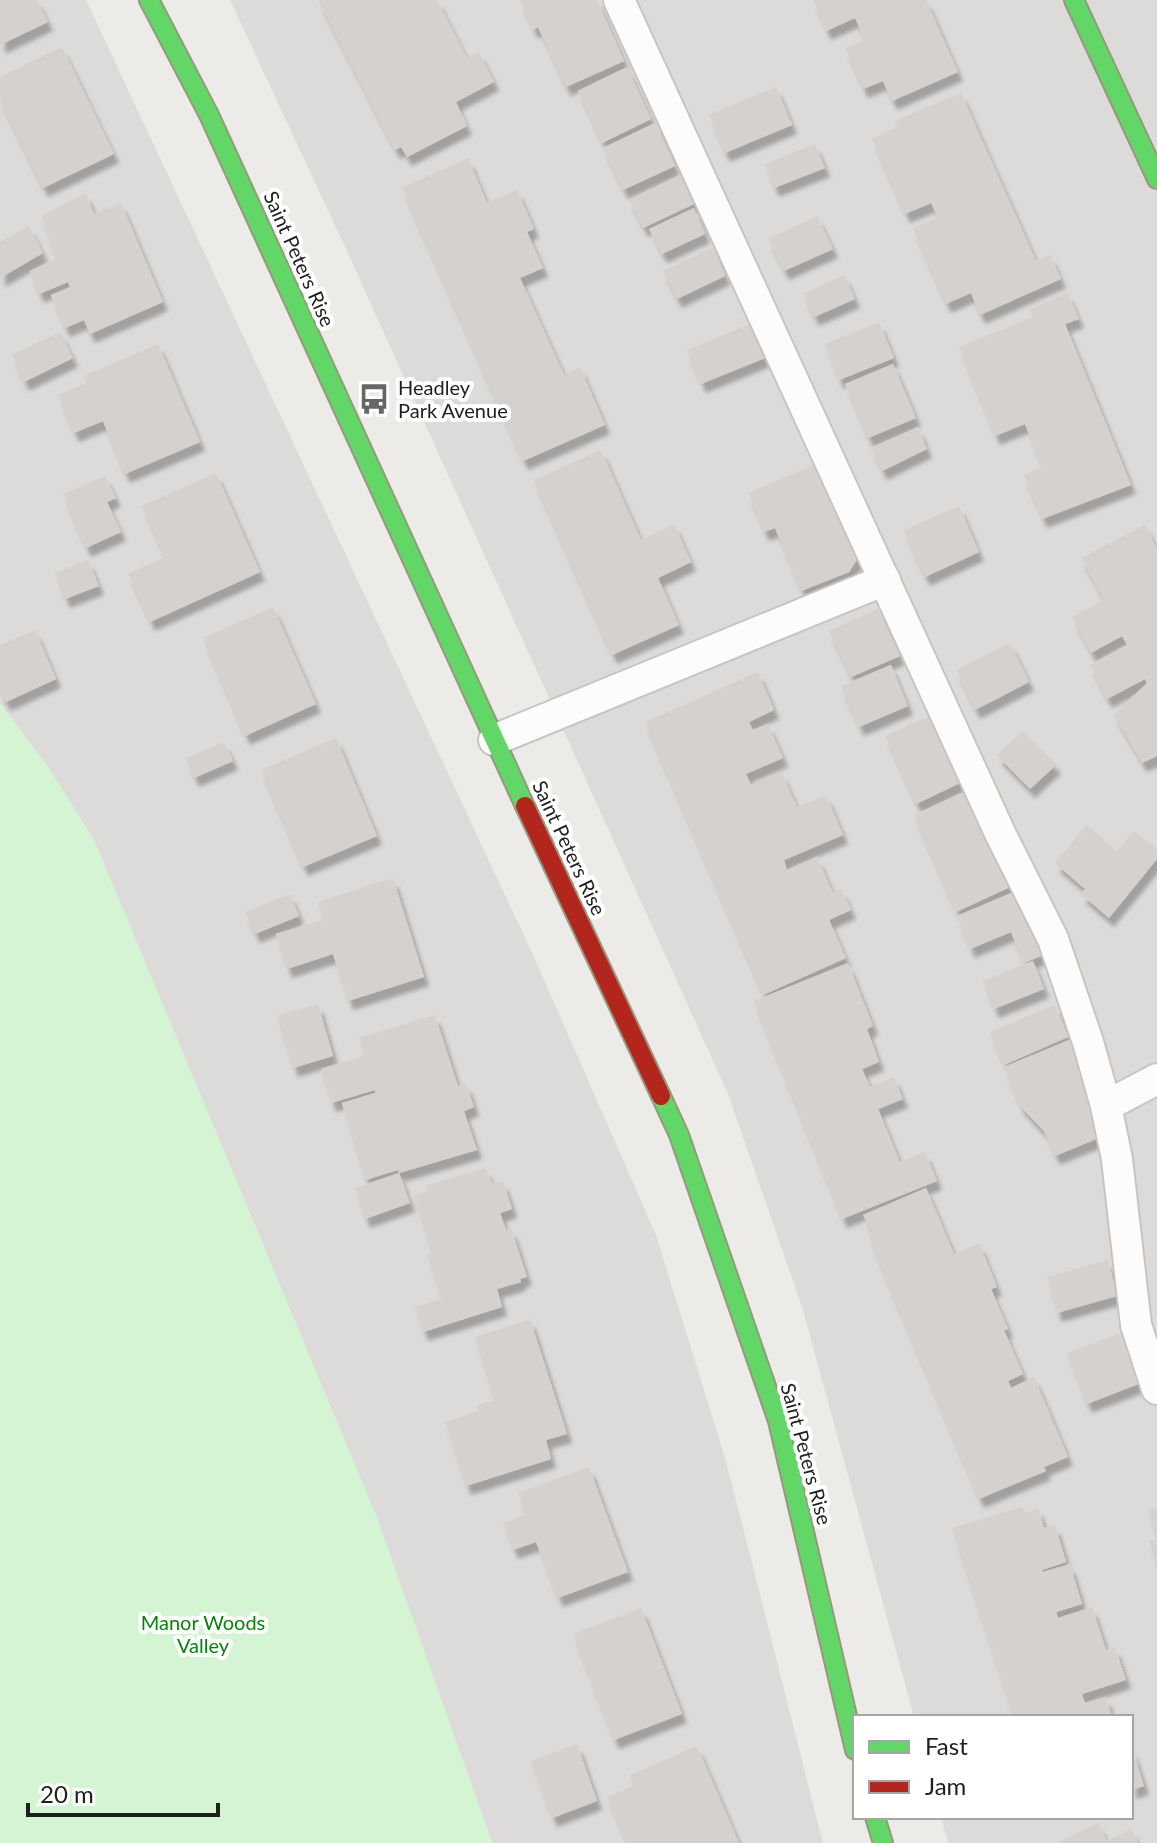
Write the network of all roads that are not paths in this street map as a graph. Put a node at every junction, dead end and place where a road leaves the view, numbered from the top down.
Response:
1 (149, 0) edge
2 (619, 0) edge
3 (1074, 0) edge
4 (1157, 179) edge
5 (885, 580) junction
6 (494, 740) junction
7 (1157, 1079) edge
8 (1106, 1106) junction
9 (1157, 1389) edge
10 (853, 1741) edge
11 (876, 1819) edge
12 (883, 1843) edge

1 - 6 street, Saint Peters Rise
2 - 5 lane
3 - 4 street
5 - 6 lane
5 - 8 lane
6 - 10 street, Saint Peters Rise
7 - 8 lane
8 - 9 lane
11 - 12 street

